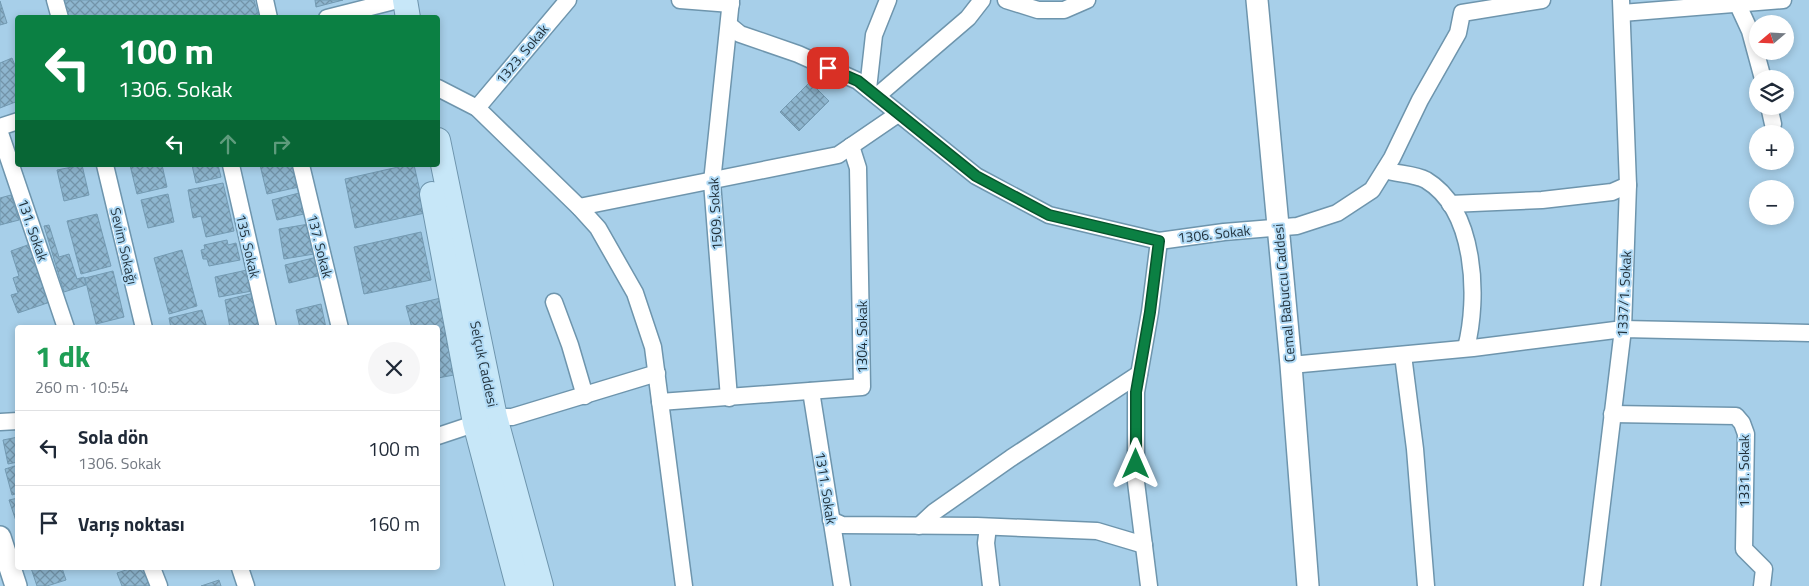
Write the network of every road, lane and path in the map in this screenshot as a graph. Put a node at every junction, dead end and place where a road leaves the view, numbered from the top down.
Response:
1 (55, 0) edge
2 (265, 0) edge
3 (568, 0) edge
4 (680, 0) edge
5 (888, 0) edge
6 (982, 0) edge
7 (1006, 0) edge
8 (1087, 0) edge
9 (1257, 0) edge
10 (1542, 0) edge
11 (1783, 0) edge
12 (731, 2) edge
13 (1738, 5) junction
14 (1461, 6) edge
15 (1622, 7) edge
16 (405, 8) edge
17 (59, 15) edge
18 (268, 15) edge
19 (350, 15) edge
20 (729, 25) junction
21 (1761, 70) edge
22 (440, 89) edge
23 (873, 93) junction
24 (477, 108) junction
25 (898, 114) junction
26 (1771, 115) edge
27 (15, 122) edge
28 (1773, 124) dead end
29 (0, 127) edge
30 (0, 133) edge
31 (851, 146) junction
32 (440, 152) edge
33 (105, 167) edge
34 (231, 167) edge
35 (301, 167) edge
36 (427, 167) edge
37 (1385, 170) junction
38 (712, 182) junction
39 (1628, 185) junction
40 (1450, 204) junction
41 (579, 207) junction
42 (1279, 228) junction
43 (1159, 241) junction
44 (554, 302) dead end
45 (65, 325) edge
46 (143, 325) edge
47 (267, 325) edge
48 (339, 325) edge
49 (1624, 328) junction
50 (1809, 333) edge
51 (1466, 348) junction
52 (1403, 355) junction
53 (1291, 365) junction
54 (657, 373) junction
55 (1139, 374) junction
56 (811, 391) junction
57 (584, 396) junction
58 (729, 398) junction
59 (660, 402) junction
60 (1612, 414) junction
61 (485, 420) junction
62 (15, 421) edge
63 (0, 422) edge
64 (440, 435) edge
65 (831, 520) junction
66 (919, 526) junction
67 (988, 527) junction
68 (0, 537) edge
69 (1144, 545) junction
70 (153, 570) edge
71 (241, 570) edge
72 (16, 586) edge
73 (159, 586) edge
74 (246, 586) edge
75 (518, 586) edge
76 (541, 586) edge
77 (684, 586) edge
78 (842, 586) edge
79 (991, 586) edge
80 (1149, 586) edge
81 (1308, 586) edge
82 (1426, 586) edge
83 (1592, 586) edge
84 (1762, 586) edge

1 - 17 street
2 - 18 street
3 - 24 street, 1323. Sokak
4 - 12 street
5 - 23 street
6 - 23 street
7 - 8 street
9 - 42 street, Cemal Babuccu Caddesi
10 - 14 street
11 - 13 street
12 - 20 street, 1509. Sokak
13 - 15 street
13 - 21 street
14 - 37 street, 1306. Sokak
15 - 39 street, 1337/1. Sokak
16 - 19 street
20 - 23 street, 1306. Sokak
20 - 38 street, 1509. Sokak
22 - 24 street
23 - 25 street, 1306. Sokak
24 - 41 street
25 - 31 street
25 - 43 street, 1306. Sokak
26 - 28 street
27 - 29 street
30 - 45 street, 131. Sokak
31 - 38 street
31 - 56 street, 1304. Sokak
32 - 61 main road, Selçuk Caddesi
33 - 46 street, Sevim Sokağı
34 - 47 street, 135. Sokak
35 - 48 street, 137. Sokak
36 - 61 main road
37 - 40 street
37 - 42 street, 1306. Sokak
38 - 41 street
38 - 58 street, 1509. Sokak
39 - 40 street
39 - 49 street, 1337/1. Sokak
40 - 51 street
41 - 54 street
42 - 43 street, 1306. Sokak
42 - 53 street, Cemal Babuccu Caddesi
43 - 55 street
44 - 57 street
49 - 50 street
49 - 51 street
49 - 60 street, 1337/1. Sokak
51 - 52 street
52 - 53 street
52 - 82 street
53 - 81 street, Cemal Babuccu Caddesi
54 - 57 street
54 - 59 street
55 - 66 street
55 - 69 street
56 - 58 street, 1304. Sokak
56 - 65 street, 1311. Sokak
57 - 61 street
58 - 59 street, 1304. Sokak
59 - 77 street
60 - 83 street, 1337/1. Sokak
60 - 84 street, 1331. Sokak
61 - 64 street
61 - 75 main road
61 - 76 main road, Selçuk Caddesi
62 - 63 street
65 - 66 street
65 - 78 street, 1311. Sokak
66 - 67 street
67 - 69 street
67 - 79 street
68 - 72 street
69 - 80 street
70 - 73 street
71 - 74 street

